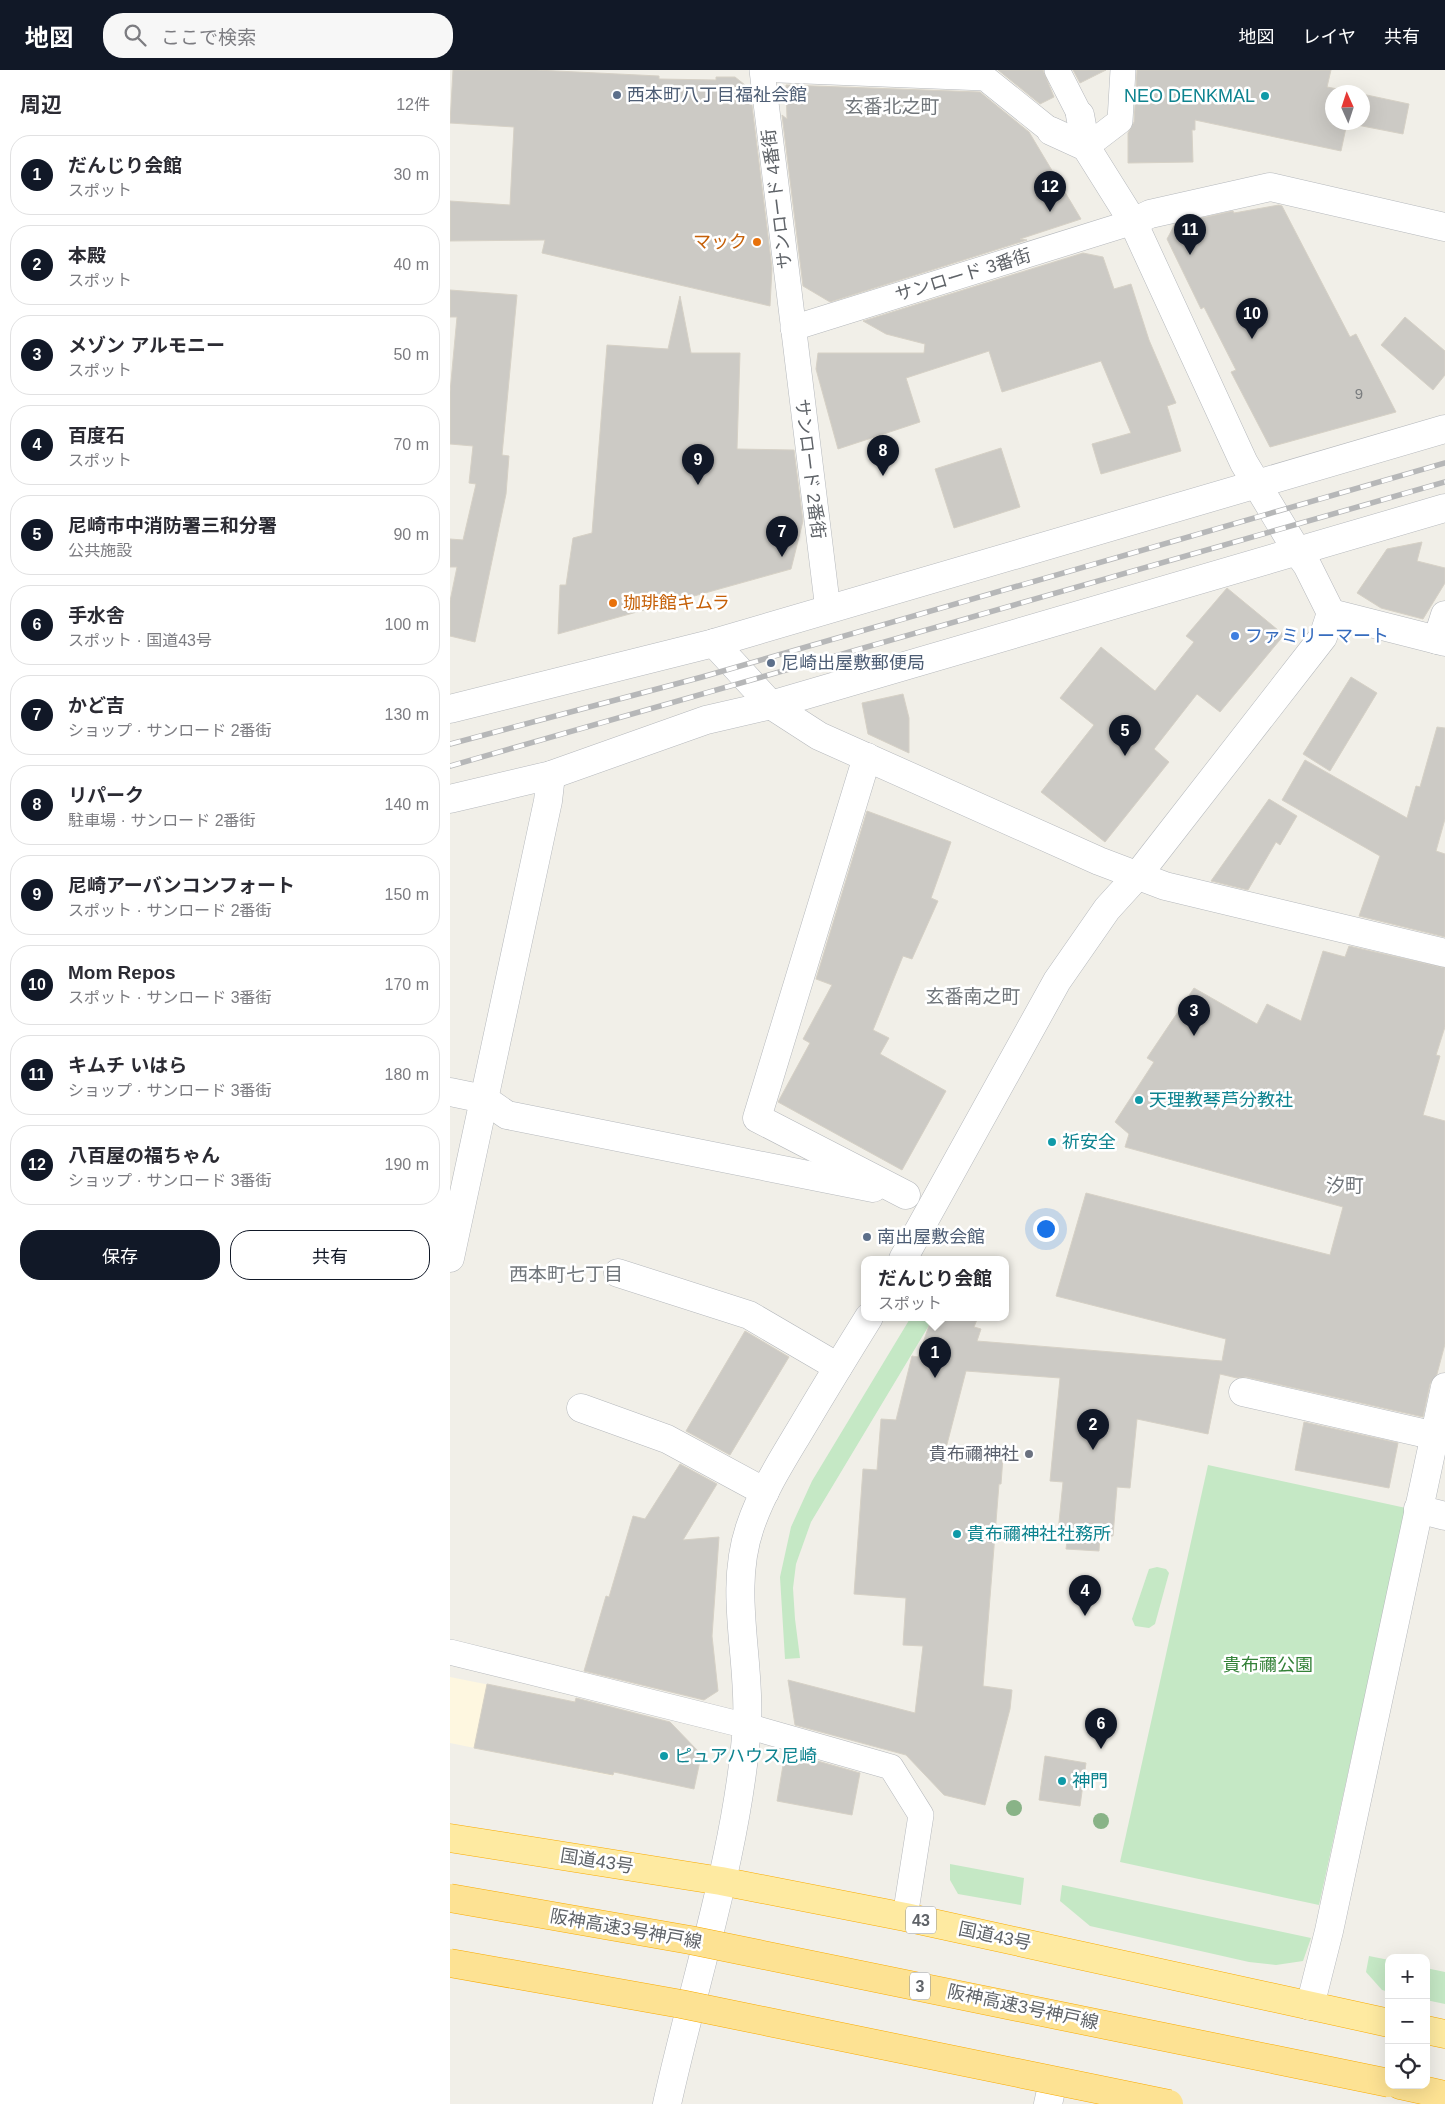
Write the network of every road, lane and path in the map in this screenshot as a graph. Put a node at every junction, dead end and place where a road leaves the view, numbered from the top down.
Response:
1 (762, 70) edge
2 (780, 70) edge
3 (1058, 70) edge
4 (1123, 70) edge
5 (1080, 115) joint
6 (1051, 131) joint
7 (1086, 148) junction
8 (1133, 222) junction
9 (1445, 227) edge
10 (793, 328) junction
11 (1445, 429) edge
12 (1257, 484) junction
13 (1445, 508) edge
14 (1297, 551) junction
15 (828, 610) junction
16 (1331, 613) junction
17 (1442, 632) edge
18 (714, 643) junction
19 (771, 704) junction
20 (450, 709) edge
21 (867, 757) junction
22 (551, 775) junction
23 (450, 799) edge
24 (1137, 876) junction
25 (1445, 953) edge
26 (450, 1092) edge
27 (484, 1099) junction
28 (906, 1195) junction
29 (933, 1208) junction
30 (905, 1256) edge
31 (450, 1258) edge
32 (618, 1273) dead end
33 (866, 1321) edge
34 (838, 1367) junction
35 (1445, 1387) edge
36 (1243, 1392) dead end
37 (581, 1408) dead end
38 (1439, 1437) edge
39 (765, 1492) junction
40 (1418, 1510) junction
41 (1445, 1516) edge
42 (450, 1652) edge
43 (747, 1726) junction
44 (450, 1838) edge
45 (721, 1881) junction
46 (450, 1898) edge
47 (905, 1917) junction
48 (450, 1963) edge
49 (450, 1970) edge
50 (1310, 2006) junction
51 (689, 2013) junction
52 (1385, 2022) edge
53 (1430, 2031) edge
54 (1445, 2034) edge
55 (1385, 2082) edge
56 (1418, 2089) edge
57 (1050, 2095) edge
58 (1445, 2095) edge
59 (667, 2104) edge
60 (1138, 2104) edge
61 (1169, 2104) edge

1 - 10 street, サンロード 4番街
2 - 6 street
3 - 5 street
4 - 7 street
5 - 7 street
6 - 7 street
7 - 8 street
8 - 9 street
8 - 10 street, サンロード 3番街
8 - 12 street
10 - 15 street, サンロード 2番街
11 - 12 street
12 - 14 street
12 - 15 street
13 - 14 street
14 - 16 street
14 - 19 street
15 - 18 street
16 - 17 street
16 - 24 street
18 - 19 street
18 - 20 street
19 - 21 street
19 - 22 street
21 - 24 street
21 - 28 street
22 - 23 street
22 - 27 street
24 - 25 street
24 - 29 street
26 - 27 street
27 - 28 street
27 - 31 street
28 - 29 street
29 - 30 street
32 - 34 street
33 - 34 street
34 - 39 street
35 - 38 street
36 - 38 street
37 - 39 street
38 - 40 street
39 - 43 street
40 - 41 street
40 - 50 street
42 - 43 street
43 - 45 street
43 - 47 street
44 - 45 highway, 国道43号 / 43
45 - 47 highway, 国道43号 / 43
45 - 51 street
46 - 55 highway, 阪神高速3号神戸線 / 3, bridge
47 - 50 highway, 国道43号 / 43
48 - 61 highway, bridge
49 - 51 highway
50 - 52 highway, 国道43号 / 43
51 - 57 highway
51 - 59 street
53 - 54 highway
56 - 58 highway
57 - 60 highway

